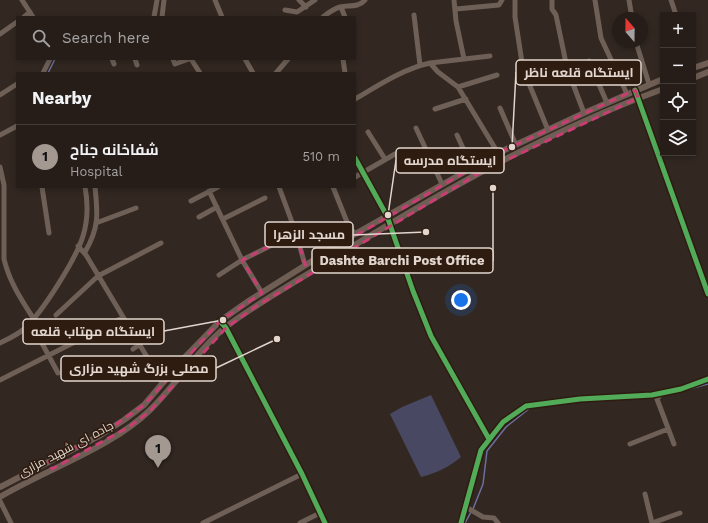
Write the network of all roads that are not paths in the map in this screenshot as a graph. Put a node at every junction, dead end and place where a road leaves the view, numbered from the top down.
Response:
1 (22, 0) edge
2 (157, 0) edge
3 (164, 0) edge
4 (214, 0) edge
5 (299, 0) edge
6 (315, 0) edge
7 (365, 0) edge
8 (454, 0) edge
9 (502, 0) edge
10 (515, 0) edge
11 (552, 0) edge
12 (595, 0) edge
13 (629, 0) edge
14 (671, 0) edge
15 (306, 7) junction
16 (341, 7) junction
17 (456, 9) junction
18 (285, 10) dead end
19 (631, 12) edge
20 (675, 12) edge
21 (32, 15) edge
22 (414, 15) dead end
23 (154, 16) edge
24 (162, 16) edge
25 (222, 16) edge
26 (324, 16) edge
27 (345, 16) edge
28 (16, 23) edge
29 (0, 34) edge
30 (638, 48) edge
31 (490, 56) dead end
32 (50, 60) edge
33 (173, 60) edge
34 (187, 60) edge
35 (191, 60) edge
36 (246, 60) edge
37 (287, 60) edge
38 (343, 60) edge
39 (464, 60) junction
40 (589, 61) dead end
41 (708, 62) edge
42 (430, 63) junction
43 (420, 65) junction
44 (696, 66) edge
45 (44, 72) edge
46 (199, 72) edge
47 (252, 72) edge
48 (277, 72) edge
49 (345, 72) edge
50 (708, 72) edge
51 (497, 75) dead end
52 (696, 77) edge
53 (660, 80) edge
54 (649, 84) junction
55 (16, 85) edge
56 (458, 87) junction
57 (635, 90) junction
58 (660, 90) edge
59 (627, 94) junction
60 (0, 95) edge
61 (356, 98) edge
62 (466, 98) junction
63 (638, 98) junction
64 (607, 103) junction
65 (500, 108) dead end
66 (435, 109) dead end
67 (584, 113) junction
68 (16, 127) edge
69 (416, 128) dead end
70 (548, 130) junction
71 (368, 132) dead end
72 (0, 135) edge
73 (457, 135) dead end
74 (516, 145) junction
75 (498, 153) junction
76 (395, 154) dead end
77 (356, 160) edge
78 (384, 160) junction
79 (0, 167) edge
80 (472, 168) junction
81 (363, 172) junction
82 (356, 176) edge
83 (2, 180) edge
84 (442, 184) junction
85 (42, 188) edge
86 (85, 188) edge
87 (95, 188) edge
88 (216, 188) edge
89 (279, 188) edge
90 (333, 188) edge
91 (209, 192) junction
92 (265, 198) dead end
93 (191, 201) dead end
94 (217, 207) junction
95 (136, 208) dead end
96 (387, 216) junction
97 (199, 217) dead end
98 (223, 219) junction
99 (96, 223) junction
100 (389, 225) junction
101 (49, 233) dead end
102 (296, 233) junction
103 (355, 234) junction
104 (161, 243) dead end
105 (79, 247) junction
106 (84, 252) junction
107 (242, 260) junction
108 (305, 265) junction
109 (219, 275) dead end
110 (98, 276) junction
111 (262, 293) junction
112 (708, 294) edge
113 (56, 315) dead end
114 (33, 318) junction
115 (122, 318) junction
116 (220, 321) junction
117 (226, 328) junction
118 (37, 334) dead end
119 (0, 343) edge
120 (139, 345) junction
121 (133, 349) dead end
122 (49, 356) junction
123 (58, 373) dead end
124 (708, 379) edge
125 (0, 380) edge
126 (162, 382) junction
127 (661, 394) junction
128 (668, 429) junction
129 (489, 440) junction
130 (630, 444) dead end
131 (674, 444) dead end
132 (48, 462) junction
133 (52, 469) junction
134 (302, 474) junction
135 (0, 487) edge
136 (645, 494) dead end
137 (0, 497) edge
138 (0, 501) edge
139 (466, 507) junction
140 (320, 513) junction
141 (680, 513) dead end
142 (11, 523) edge
143 (203, 523) edge
144 (300, 523) edge
145 (326, 523) edge
146 (461, 523) edge
147 (498, 523) edge
148 (652, 523) edge

1 - 21 street
2 - 23 street
3 - 24 street
4 - 25 street
5 - 15 street
6 - 15 street
7 - 16 street
8 - 17 street
9 - 17 street
10 - 70 street
11 - 67 street
12 - 59 street
13 - 19 street
14 - 20 street
15 - 18 street
16 - 26 street
16 - 27 street
17 - 39 street
22 - 43 street
28 - 29 street
30 - 54 street
31 - 39 street
32 - 45 street
33 - 34 street
35 - 46 street
36 - 47 street
37 - 48 street
38 - 49 street
39 - 42 street
40 - 64 street
41 - 44 main road
42 - 43 street
42 - 56 street
43 - 61 street
50 - 52 main road
51 - 56 street
53 - 54 main road, جاده ای شهید مزاری
54 - 57 main road, جاده ای شهید مزاری
55 - 60 street
56 - 62 street
57 - 59 main road, جاده ای شهید مزاری
57 - 63 street
58 - 63 main road, جاده ای شهید مزاری
59 - 64 main road, جاده ای شهید مزاری
62 - 66 street
62 - 75 street
63 - 100 main road, جاده ای شهید مزاری
63 - 112 street
64 - 67 main road, جاده ای شهید مزاری
65 - 74 street
67 - 70 main road, جاده ای شهید مزاری
68 - 72 street
69 - 84 street
70 - 74 main road, جاده ای شهید مزاری
71 - 78 street
73 - 80 street
74 - 75 main road, جاده ای شهید مزاری
75 - 80 main road, جاده ای شهید مزاری
76 - 78 street
77 - 81 street
78 - 81 street
79 - 83 street
80 - 84 main road, جاده ای شهید مزاری
81 - 82 street
81 - 96 street
83 - 114 street
84 - 96 main road, جاده ای شهید مزاری
85 - 101 street
86 - 105 street
87 - 99 street
88 - 91 street
89 - 102 street
90 - 103 street
91 - 93 street
91 - 94 street
92 - 98 street
94 - 97 street
94 - 98 street
95 - 99 street
96 - 100 street
96 - 103 main road, جاده ای شهید مزاری
98 - 107 street
99 - 106 street
100 - 117 main road, جاده ای شهید مزاری
100 - 129 street
102 - 107 street
102 - 108 street
103 - 108 main road, جاده ای شهید مزاری
104 - 110 street
105 - 106 street
105 - 114 street
106 - 110 street
107 - 109 street
107 - 111 street
108 - 111 main road, جاده ای شهید مزاری
110 - 113 street
110 - 115 street
111 - 116 main road, جاده ای شهید مزاری
114 - 119 street
115 - 120 street
115 - 122 street
116 - 117 street
116 - 126 main road, جاده ای شهید مزاری
117 - 133 main road, جاده ای شهید مزاری
117 - 134 street
118 - 122 street
120 - 121 street
120 - 126 street
122 - 123 street
122 - 125 street
124 - 127 street
126 - 132 main road, جاده ای شهید مزاری
127 - 128 street
127 - 129 street
128 - 130 street
128 - 131 street
129 - 139 street
132 - 133 main road
132 - 135 main road, جاده ای شهید مزاری
133 - 137 main road, جاده ای شهید مزاری
134 - 140 street
134 - 143 street
136 - 148 street
138 - 142 street
139 - 146 street
139 - 147 street
140 - 144 street
140 - 145 street
141 - 148 street

